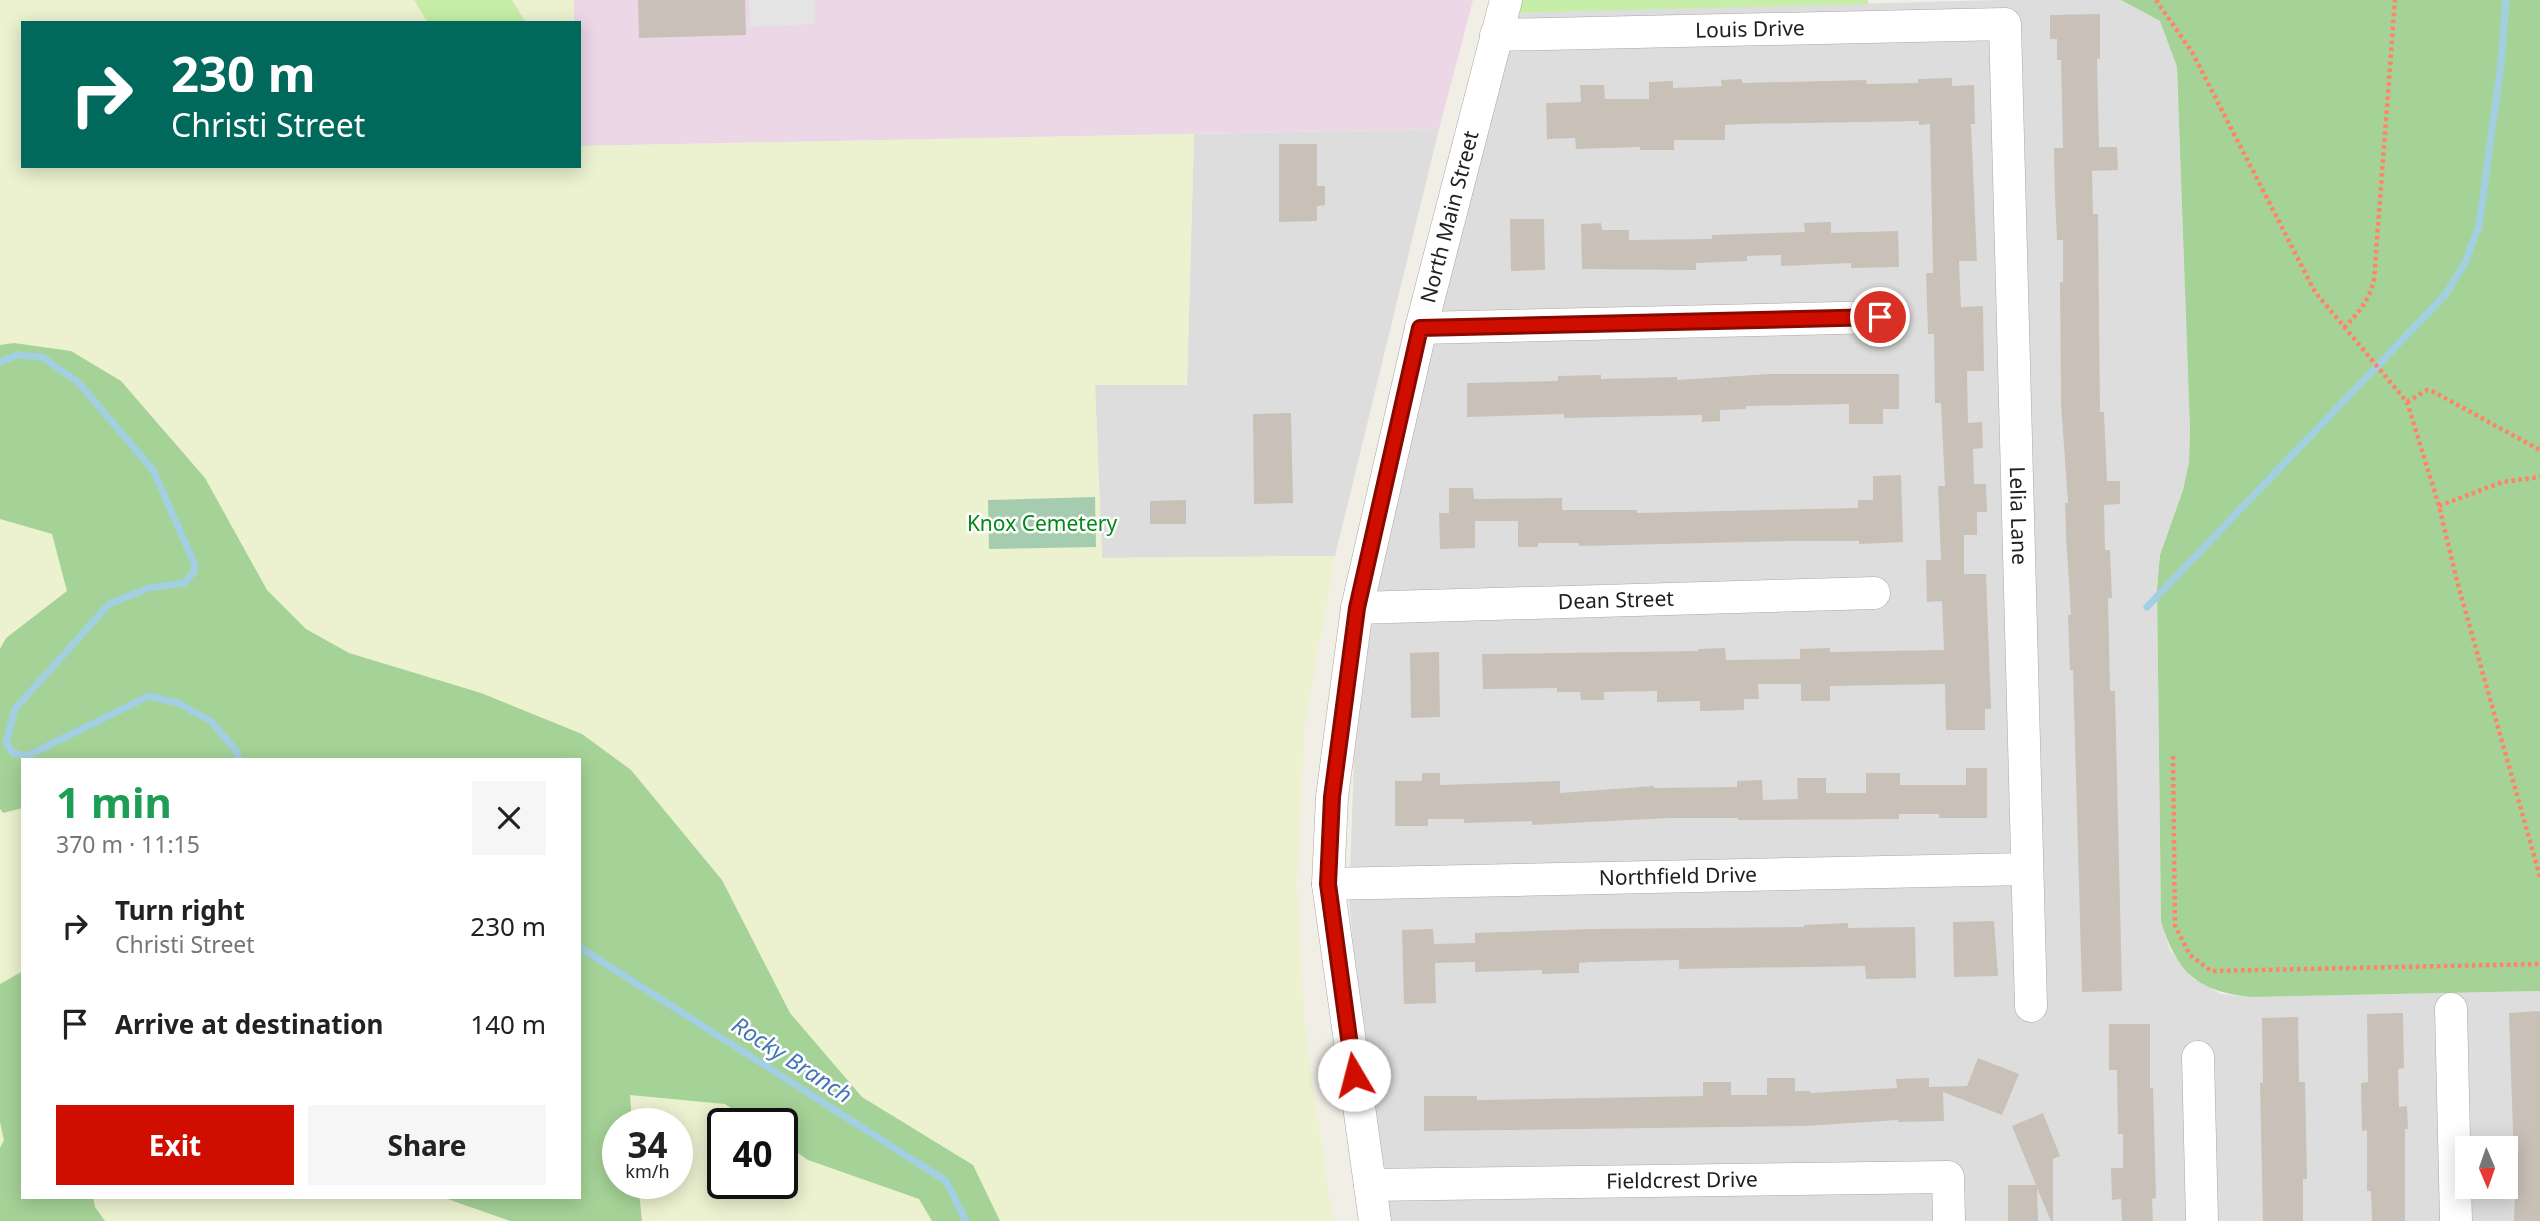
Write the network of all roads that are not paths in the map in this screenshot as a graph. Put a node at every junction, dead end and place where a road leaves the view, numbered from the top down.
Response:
1 (1506, 0) edge
2 (2005, 24) joint
3 (1496, 35) junction
4 (1880, 317) dead end
5 (1420, 328) junction
6 (1874, 593) dead end
7 (1357, 608) junction
8 (2027, 869) junction
9 (1328, 884) junction
10 (2031, 1006) dead end
11 (2451, 1009) dead end
12 (2198, 1057) dead end
13 (1370, 1185) junction
14 (1375, 1221) edge
15 (1950, 1221) edge
16 (2202, 1221) edge
17 (2456, 1221) edge

1 - 3 street, North Main Street
2 - 3 street, Louis Drive
2 - 8 street, Lelia Lane
3 - 5 street, North Main Street
4 - 5 street
5 - 7 street, North Main Street
6 - 7 street, Dean Street
7 - 9 street, North Main Street
8 - 9 street, Northfield Drive
8 - 10 street, Lelia Lane
9 - 13 street, North Main Street
11 - 17 street
12 - 16 street
13 - 14 street, North Main Street
13 - 15 street, Fieldcrest Drive

